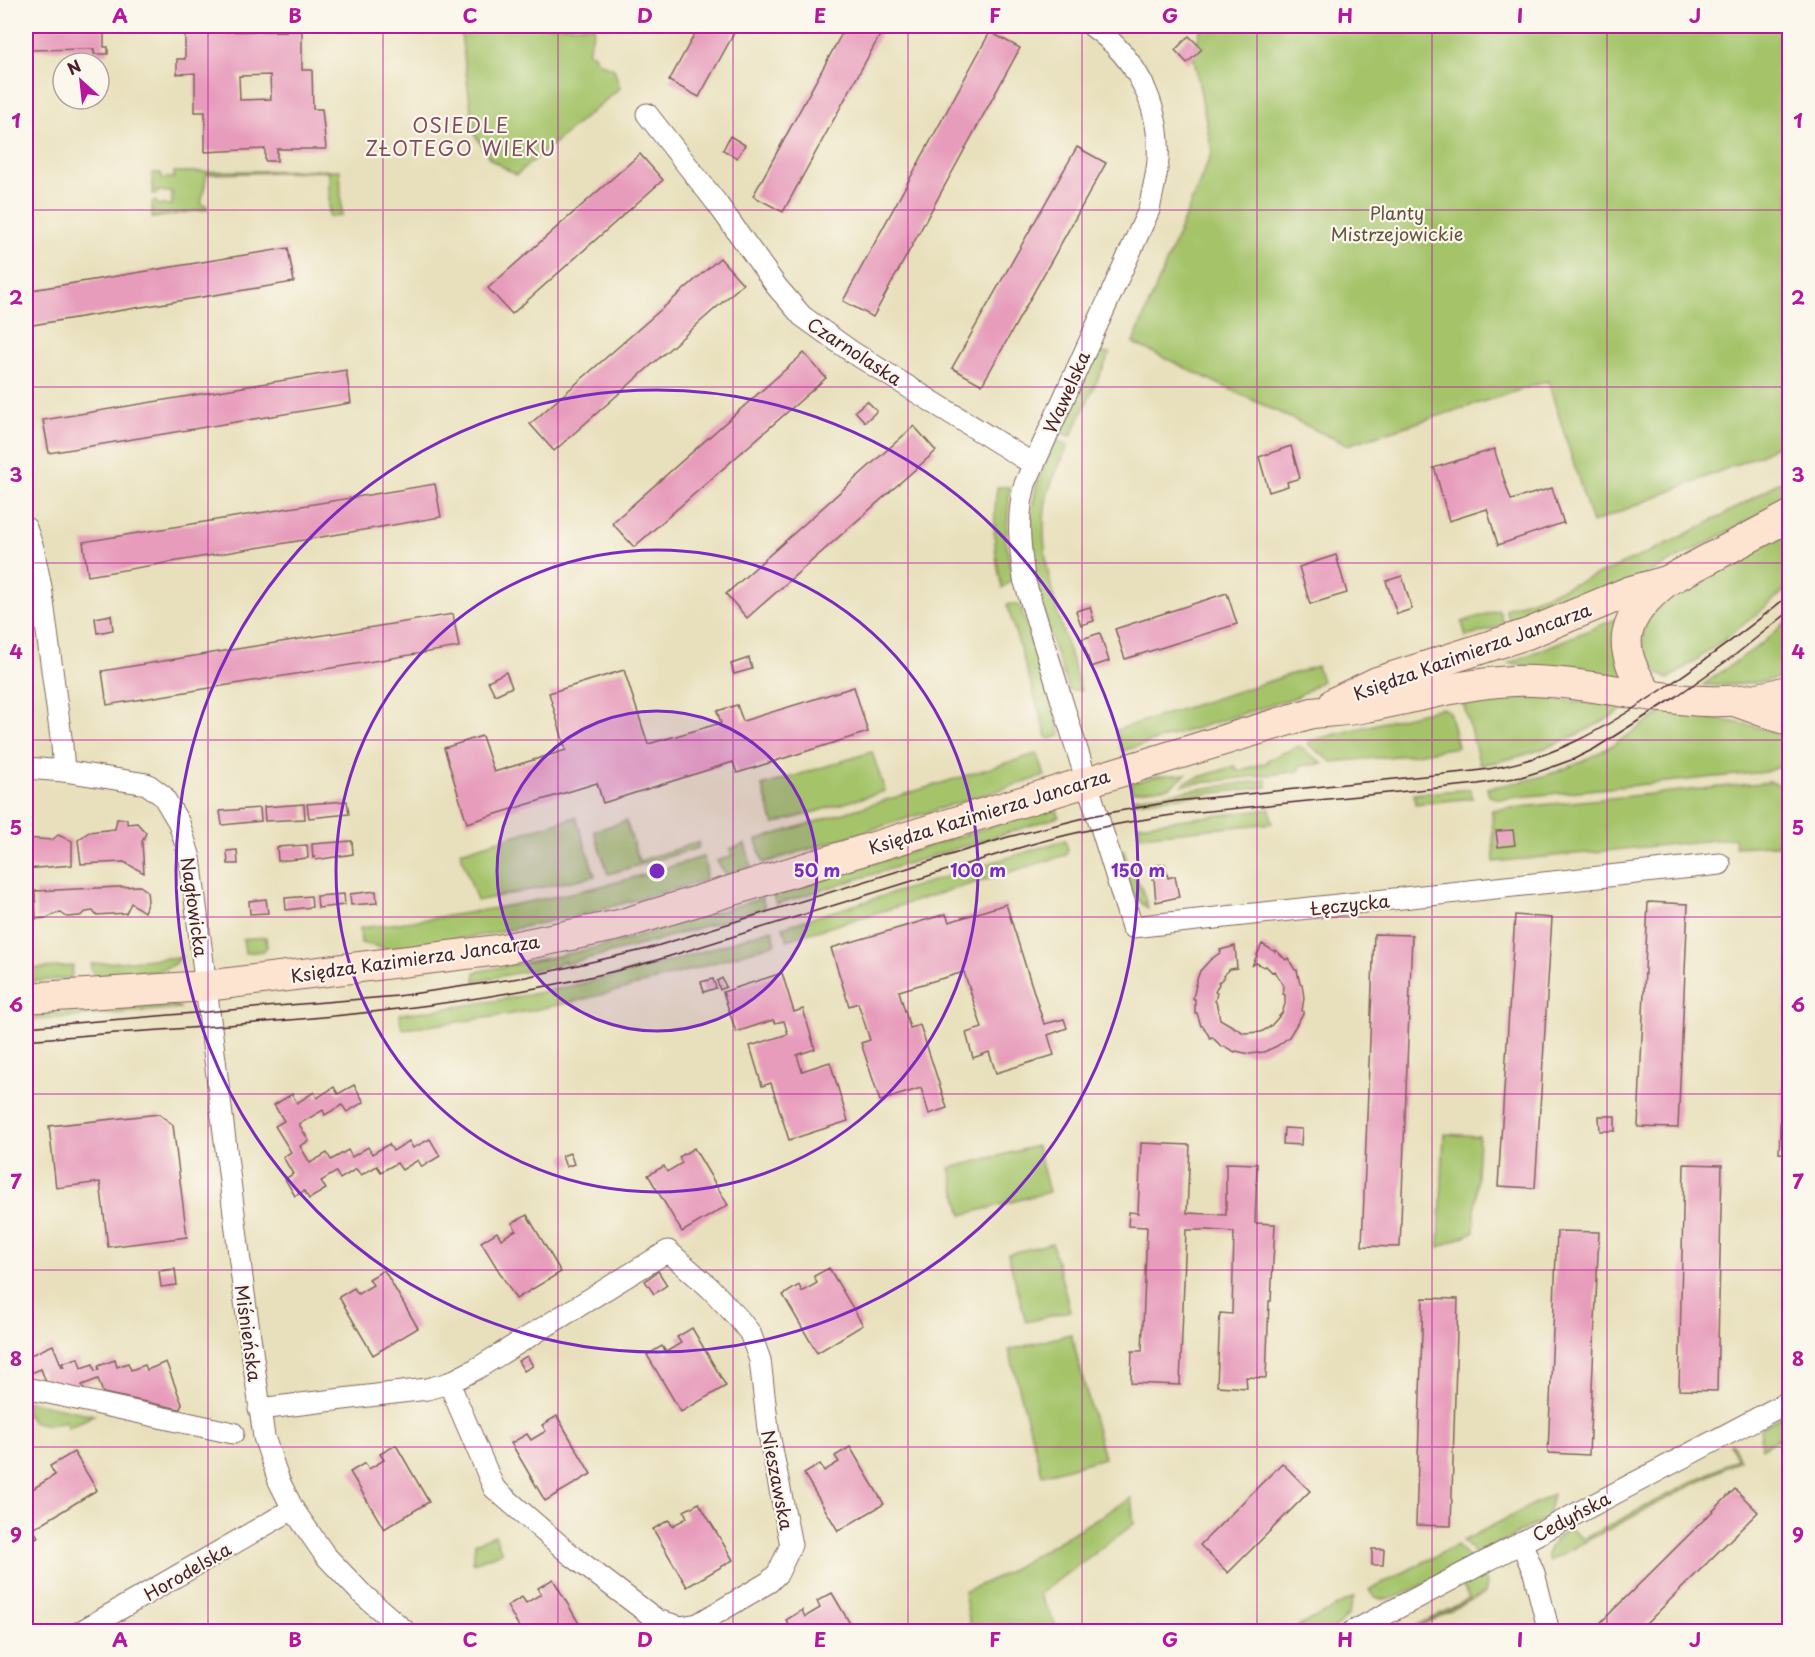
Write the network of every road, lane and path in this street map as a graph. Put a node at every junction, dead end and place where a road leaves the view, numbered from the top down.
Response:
1 (1092, 26) edge
2 (647, 114) dead end
3 (1033, 464) junction
4 (1790, 516) edge
5 (26, 528) edge
6 (1667, 581) junction
7 (1790, 690) edge
8 (1648, 694) junction
9 (1725, 701) junction
10 (1312, 713) junction
11 (1790, 721) edge
12 (26, 768) edge
13 (64, 771) junction
14 (1086, 781) junction
15 (1720, 864) dead end
16 (206, 986) junction
17 (26, 998) edge
18 (448, 1383) junction
19 (26, 1388) edge
20 (1790, 1401) edge
21 (259, 1409) junction
22 (234, 1433) dead end
23 (293, 1509) junction
24 (1521, 1542) junction
25 (80, 1632) edge
26 (406, 1632) edge
27 (1352, 1632) edge
28 (1549, 1632) edge

1 - 3 street, Wawelska
2 - 3 street, Czarnolaska
3 - 14 street, Wawelska
4 - 6 street
5 - 13 street
6 - 8 street
6 - 10 street, Księdza Kazimierza Jancarza
7 - 9 street
8 - 9 street, Księdza Kazimierza Jancarza
8 - 10 street, Księdza Kazimierza Jancarza
9 - 11 street
10 - 14 street, Księdza Kazimierza Jancarza
12 - 13 street, Nagłowicka
13 - 16 street, Nagłowicka
14 - 15 street, Łęczycka
14 - 16 street, Księdza Kazimierza Jancarza
16 - 17 street, Księdza Kazimierza Jancarza
16 - 21 street, Miśnieńska
18 - 18 street, Nieszawska
18 - 21 street, Nieszawska
19 - 22 street
20 - 24 street, Cedyńska
21 - 23 street, Miśnieńska
23 - 25 street, Horodelska
23 - 26 street, Miśnieńska
24 - 27 street, Cedyńska
24 - 28 street

